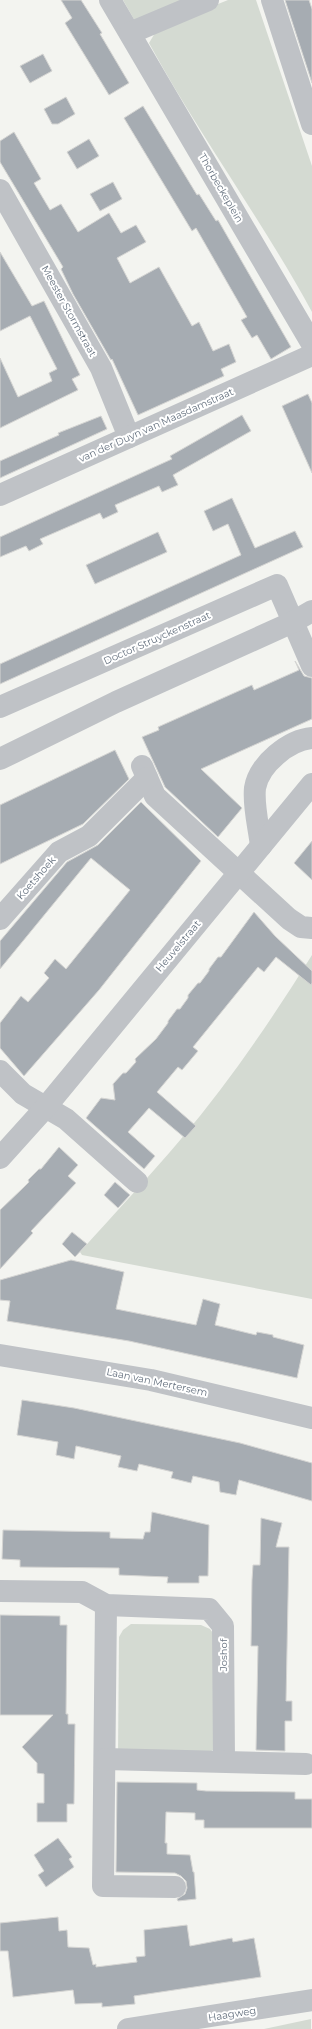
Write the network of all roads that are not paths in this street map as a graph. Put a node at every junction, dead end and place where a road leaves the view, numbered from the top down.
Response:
1 (110, 0) edge
2 (208, 0) edge
3 (272, 0) edge
4 (130, 32) junction
5 (312, 124) edge
6 (0, 190) edge
7 (312, 344) edge
8 (312, 355) edge
9 (129, 437) junction
10 (0, 495) edge
11 (312, 611) edge
12 (303, 621) edge
13 (312, 666) edge
14 (0, 707) edge
15 (312, 738) edge
16 (0, 758) edge
17 (312, 784) edge
18 (261, 846) junction
19 (239, 872) junction
20 (0, 919) edge
21 (312, 928) edge
22 (0, 1071) edge
23 (45, 1108) junction
24 (0, 1158) edge
25 (137, 1182) dead end
26 (0, 1355) edge
27 (312, 1418) edge
28 (0, 1591) edge
29 (106, 1605) junction
30 (105, 1760) junction
31 (224, 1761) junction
32 (306, 1764) dead end
33 (175, 1887) dead end
34 (312, 2000) edge
35 (128, 2029) edge

1 - 4 street, Thorbeckeplein
2 - 4 street
3 - 5 street
4 - 7 street, Thorbeckeplein
6 - 9 street, Meester Stormstraat
8 - 9 street, van der Duyn van Maasdamstraat
9 - 10 street, van der Duyn van Maasdamstraat
11 - 12 street
12 - 13 street
12 - 14 street, Doctor Struyckenstraat
12 - 16 street
15 - 18 street
17 - 18 street, Heuvelstraat
18 - 19 street, Heuvelstraat
19 - 20 street, Koetshoek
19 - 21 street, Koetshoek
19 - 23 street, Heuvelstraat
22 - 23 street
23 - 24 street, Heuvelstraat
23 - 25 street
26 - 27 street, Laan van Mertersem
28 - 29 street, Joshof
29 - 30 street
29 - 31 street, Joshof
30 - 31 street
30 - 33 street
31 - 32 street
34 - 35 street, Haagweg

